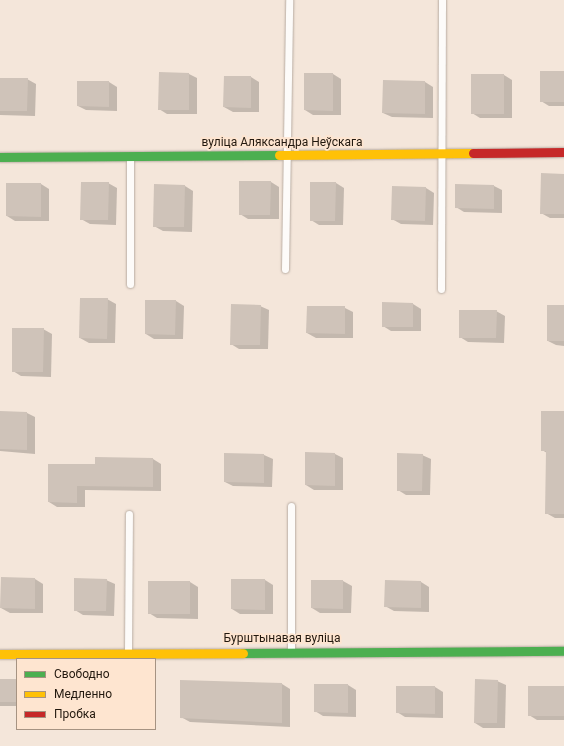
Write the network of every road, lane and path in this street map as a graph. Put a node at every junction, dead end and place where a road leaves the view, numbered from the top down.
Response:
1 (289, 0) edge
2 (442, 0) edge
3 (564, 152) edge
4 (440, 154) junction
5 (286, 155) junction
6 (130, 156) junction
7 (0, 157) edge
8 (285, 269) dead end
9 (130, 284) dead end
10 (441, 289) dead end
11 (291, 506) dead end
12 (129, 514) dead end
13 (291, 650) junction
14 (564, 651) edge
15 (128, 652) junction
16 (0, 654) edge

1 - 5 lane
2 - 4 lane
3 - 4 street, вуліца Аляксандра Неўскага
4 - 5 street, вуліца Аляксандра Неўскага
4 - 10 lane
5 - 6 street, вуліца Аляксандра Неўскага
5 - 8 lane
6 - 7 street, вуліца Аляксандра Неўскага
6 - 9 lane
11 - 13 lane
12 - 15 lane
13 - 14 street, Бурштынавая вуліца
13 - 15 street, Бурштынавая вуліца
15 - 16 street, Бурштынавая вуліца

